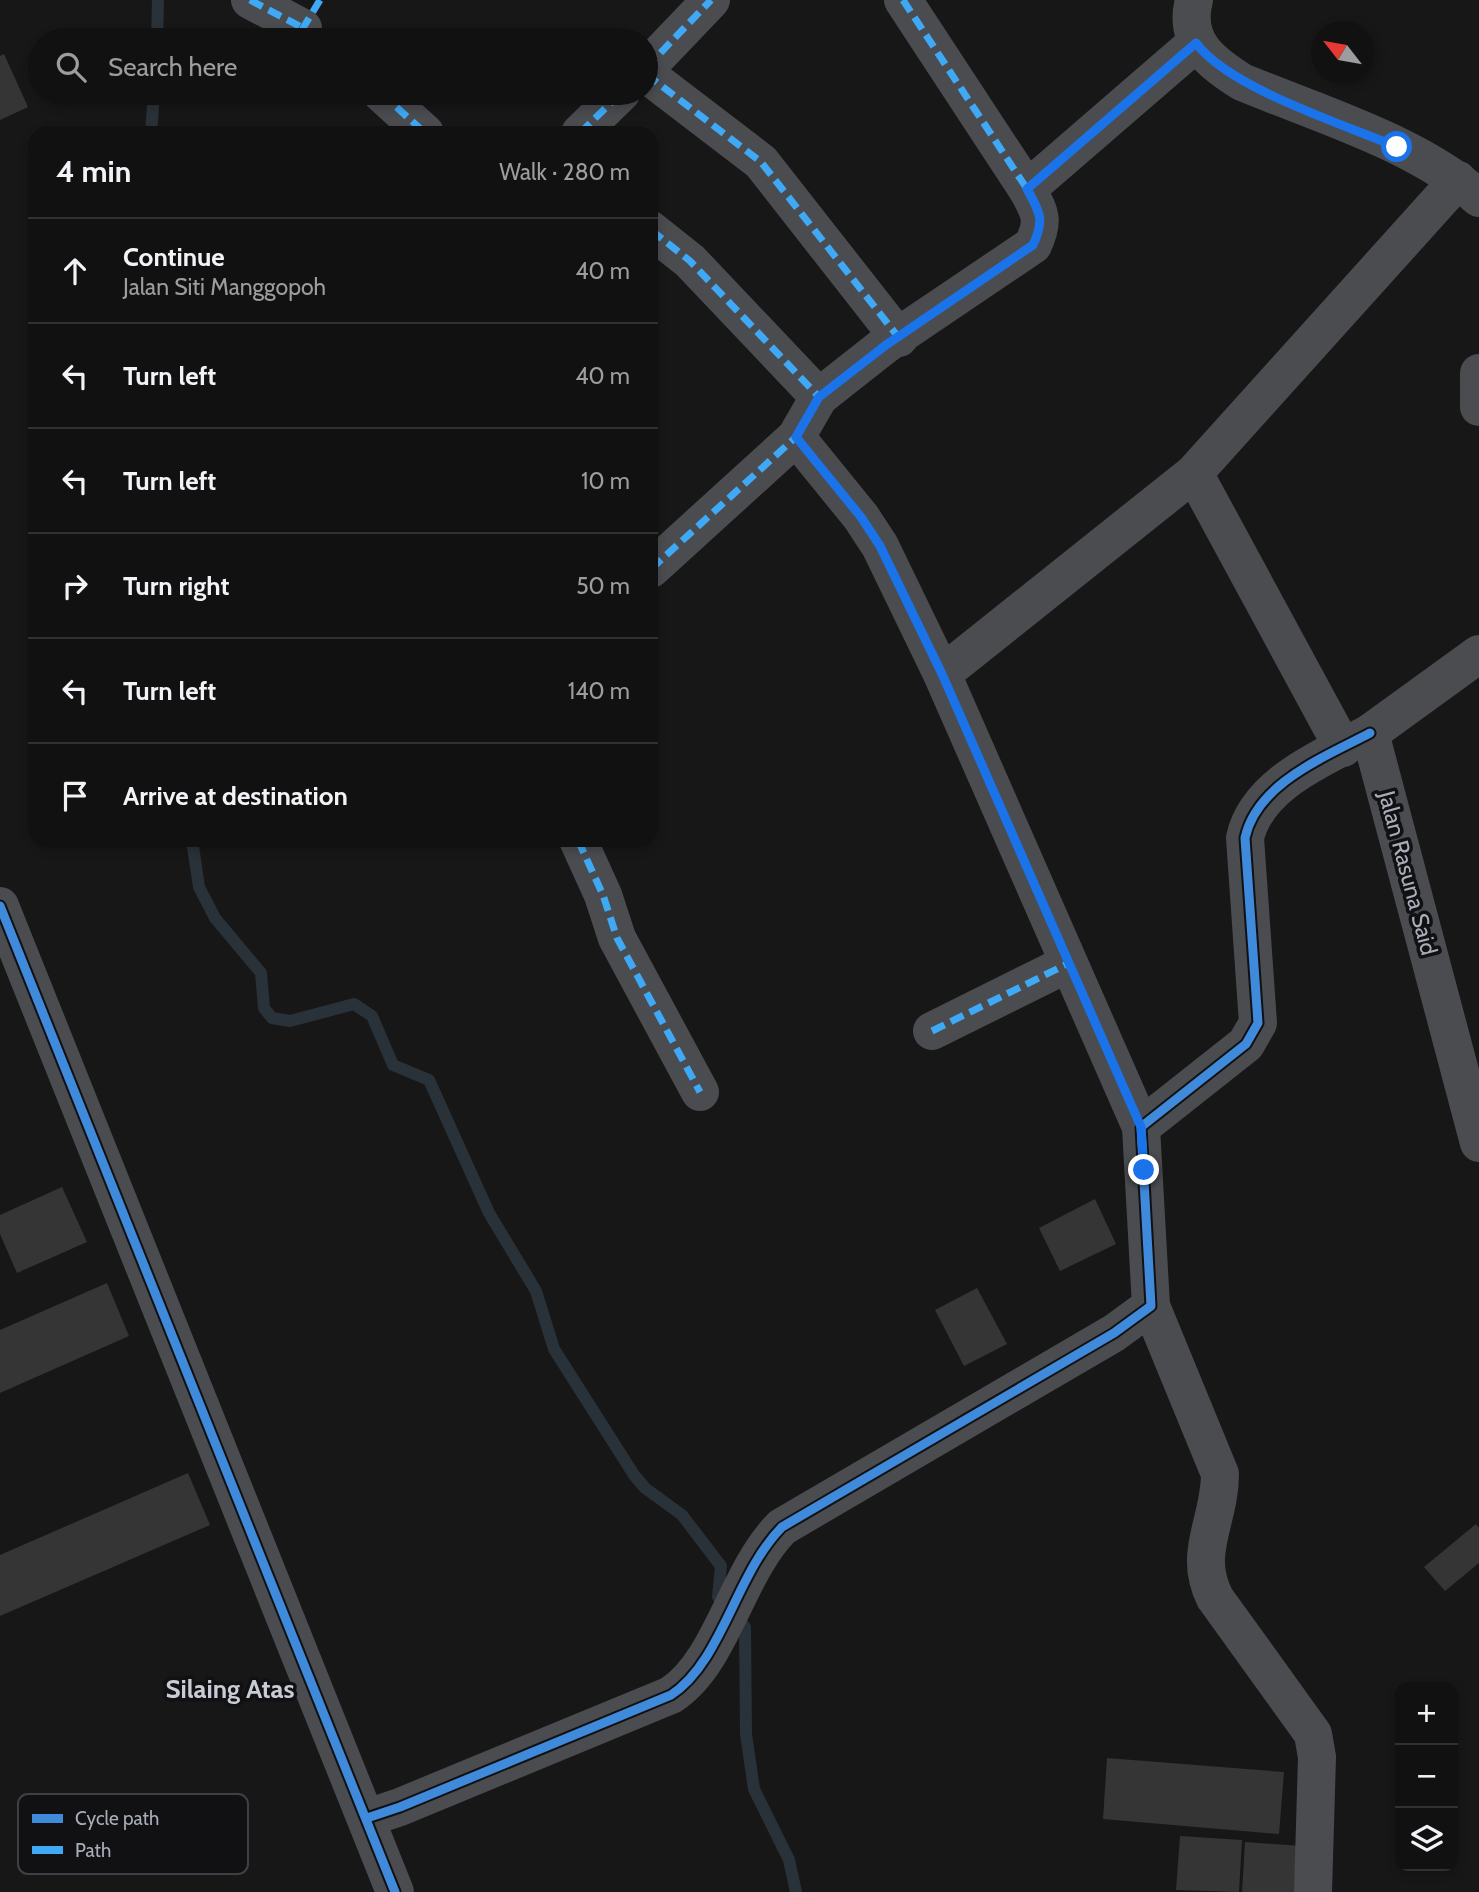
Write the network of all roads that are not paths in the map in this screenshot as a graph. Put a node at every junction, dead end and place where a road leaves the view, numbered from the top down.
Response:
1 (250, 0) edge
2 (711, 0) edge
3 (903, 0) edge
4 (1194, 0) edge
5 (314, 23) edge
6 (1196, 43) junction
7 (658, 55) edge
8 (658, 83) edge
9 (394, 105) edge
10 (609, 105) edge
11 (417, 126) edge
12 (587, 126) edge
13 (1027, 189) junction
14 (1468, 189) edge
15 (658, 236) edge
16 (899, 338) junction
17 (1479, 373) edge
18 (819, 397) junction
19 (1479, 407) edge
20 (796, 437) junction
21 (1194, 473) junction
22 (658, 563) edge
23 (1479, 654) edge
24 (942, 674) junction
25 (1357, 740) junction
26 (581, 847) edge
27 (0, 906) edge
28 (1067, 964) junction
29 (932, 1031) dead end
30 (700, 1092) dead end
31 (1141, 1127) junction
32 (1479, 1143) edge
33 (1151, 1306) junction
34 (367, 1818) junction
35 (395, 1892) edge
36 (1312, 1892) edge

1 - 5 street
2 - 7 street
3 - 13 street
4 - 6 street
6 - 13 street
6 - 14 street
8 - 16 street
9 - 11 street
10 - 12 street
13 - 16 street
14 - 21 street
15 - 18 street
16 - 18 street
17 - 19 street
18 - 20 street
20 - 22 street
20 - 24 street
21 - 24 street
21 - 25 street, Jalan Rasuna Said
23 - 25 street
24 - 28 street
25 - 31 street
25 - 32 street, Jalan Rasuna Said
26 - 30 street
27 - 34 street
28 - 29 street
28 - 31 street
31 - 33 street
33 - 34 street
33 - 36 street
34 - 35 street

